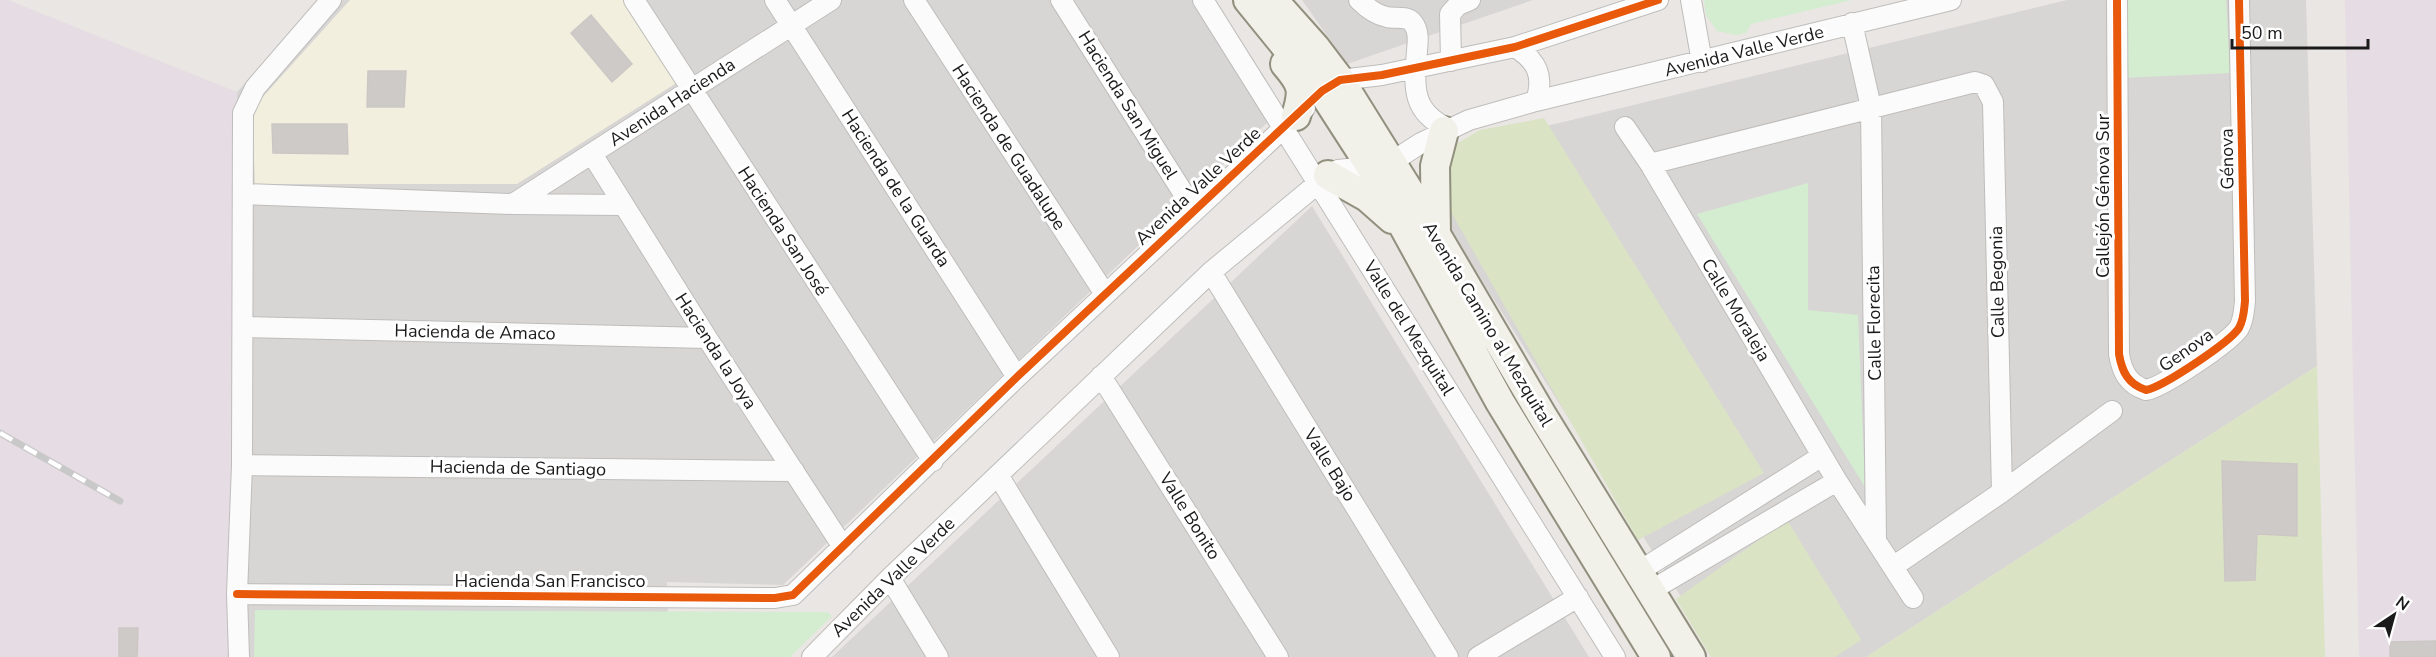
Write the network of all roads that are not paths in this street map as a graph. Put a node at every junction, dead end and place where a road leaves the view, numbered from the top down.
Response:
1 (331, 0) edge
2 (634, 0) edge
3 (775, 0) edge
4 (831, 0) edge
5 (914, 0) edge
6 (1061, 0) edge
7 (1203, 0) edge
8 (1228, 0) edge
9 (1248, 0) edge
10 (1273, 0) edge
11 (1359, 0) edge
12 (1470, 0) edge
13 (1658, 0) edge
14 (1691, 0) edge
15 (1951, 0) edge
16 (2117, 0) edge
17 (2239, 0) edge
18 (1852, 23) junction
19 (792, 26) junction
20 (1515, 47) junction
21 (1451, 61) junction
22 (1702, 62) junction
23 (1416, 68) junction
24 (1331, 86) junction
25 (692, 90) junction
26 (1536, 101) junction
27 (1871, 107) junction
28 (1290, 122) junction
29 (1625, 127) dead end
30 (1447, 130) junction
31 (592, 154) junction
32 (1650, 164) junction
33 (1381, 165) junction
34 (1323, 178) junction
35 (244, 194) junction
36 (513, 204) junction
37 (623, 205) junction
38 (1194, 210) junction
39 (1425, 239) junction
40 (1211, 272) junction
41 (1105, 294) junction
42 (2244, 317) joint
43 (243, 327) junction
44 (707, 338) junction
45 (1101, 376) junction
46 (1017, 377) junction
47 (2136, 387) joint
48 (2112, 411) dead end
49 (1822, 456) junction
50 (933, 461) junction
51 (242, 465) junction
52 (794, 471) junction
53 (998, 475) junction
54 (1837, 481) junction
55 (2002, 492) junction
56 (1748, 501) junction
57 (1762, 526) junction
58 (1876, 539) junction
59 (843, 547) junction
60 (1894, 566) junction
61 (890, 578) junction
62 (1630, 582) junction
63 (237, 594) junction
64 (1578, 597) junction
65 (1913, 598) dead end
66 (239, 657) edge
67 (812, 657) edge
68 (938, 657) edge
69 (1109, 657) edge
70 (1278, 657) edge
71 (1448, 657) edge
72 (1478, 657) edge
73 (1615, 657) edge
74 (1656, 657) edge
75 (1691, 657) edge

1 - 35 street
2 - 25 street, Hacienda San José
3 - 19 street, Hacienda de la Guarda
4 - 19 street, Avenida Hacienda
5 - 41 street, Hacienda de Guadalupe
6 - 38 street, Hacienda San Miguel
7 - 28 street, Valle del Mezquital
8 - 28 main road
9 - 24 main road, Avenida Camino al Mezquital
10 - 24 main road, Avenida Camino al Mezquital
11 - 23 street
12 - 21 street
13 - 20 street
14 - 22 street
15 - 18 street, Avenida Valle Verde
16 - 47 street, Callejón Génova Sur
17 - 42 street, Génova
18 - 22 street, Avenida Valle Verde
18 - 27 street, Calle Florecita
19 - 25 street, Avenida Hacienda
19 - 46 street, Hacienda de la Guarda
20 - 21 street
20 - 26 street
21 - 23 street
22 - 26 street, Avenida Valle Verde
23 - 24 street
23 - 30 street
24 - 28 street, Avenida Valle Verde
24 - 33 main road, Avenida Camino al Mezquital
25 - 31 street, Avenida Hacienda
25 - 50 street, Hacienda San José
26 - 30 street, Avenida Valle Verde
27 - 32 street
27 - 55 street, Calle Begonia
27 - 58 street, Calle Florecita
28 - 34 street, Valle del Mezquital
28 - 38 street, Avenida Valle Verde
29 - 32 street, Calle Moraleja
30 - 33 street, Avenida Valle Verde
30 - 39 main road
31 - 36 street, Avenida Hacienda
31 - 37 street, Hacienda la Joya
32 - 49 street, Calle Moraleja
33 - 34 street, Avenida Valle Verde
33 - 39 main road, Avenida Camino al Mezquital
34 - 39 main road
34 - 40 street, Avenida Valle Verde
34 - 64 street, Valle del Mezquital
35 - 36 street
35 - 43 street
36 - 37 street
37 - 44 street, Hacienda la Joya
38 - 41 street, Avenida Valle Verde
39 - 62 main road, Avenida Camino al Mezquital
40 - 45 street, Avenida Valle Verde
40 - 71 street, Valle Bajo
41 - 46 street, Avenida Valle Verde
42 - 47 street, Genova
43 - 44 street, Hacienda de Amaco
43 - 51 street
44 - 52 street, Hacienda la Joya
45 - 53 street, Avenida Valle Verde
45 - 70 street, Valle Bonito
46 - 50 street, Avenida Valle Verde
48 - 55 street
49 - 54 street, Calle Moraleja
49 - 56 street
50 - 59 street, Avenida Valle Verde
51 - 52 street, Hacienda de Santiago
51 - 63 street
52 - 59 street, Hacienda la Joya
53 - 61 street, Avenida Valle Verde
53 - 69 street
54 - 57 street
54 - 58 street, Calle Moraleja
55 - 60 street
56 - 57 street
56 - 62 street
57 - 62 street
58 - 60 street, Calle Moraleja
59 - 63 street, Hacienda San Francisco
60 - 65 street, Calle Moraleja
61 - 67 street, Avenida Valle Verde
61 - 68 street
62 - 74 main road
62 - 75 main road, Avenida Camino al Mezquital
63 - 66 street
64 - 72 street
64 - 73 street, Valle del Mezquital

